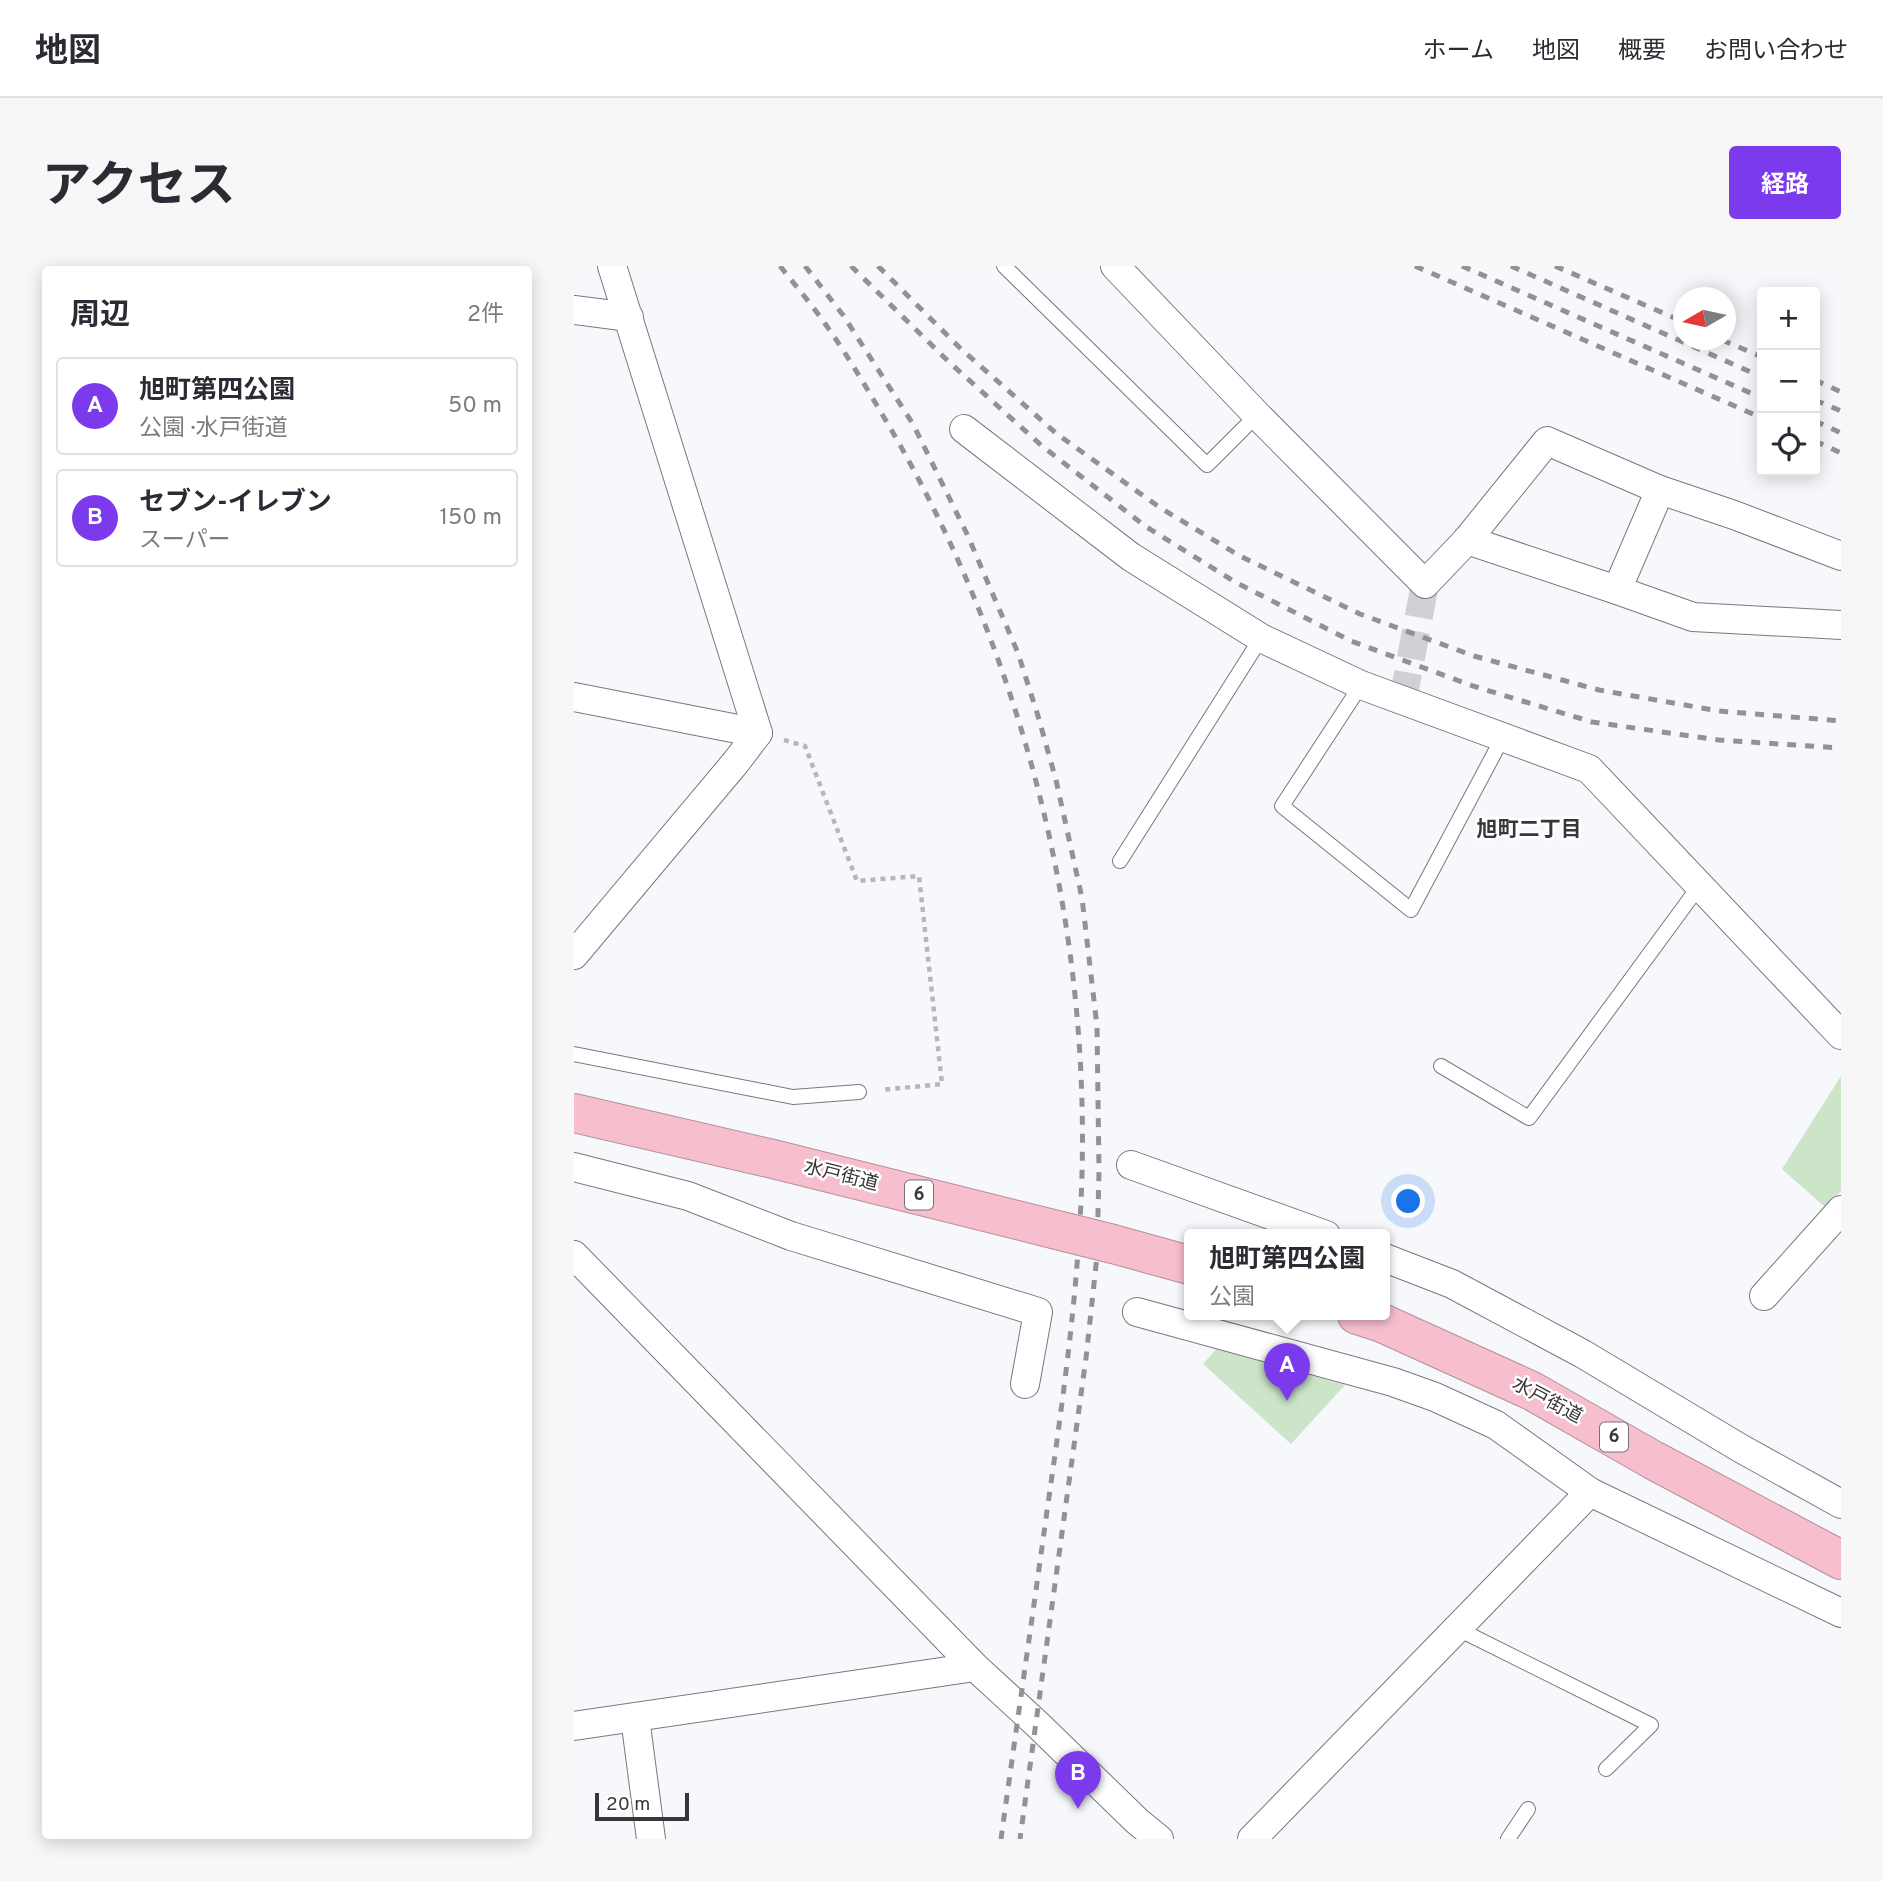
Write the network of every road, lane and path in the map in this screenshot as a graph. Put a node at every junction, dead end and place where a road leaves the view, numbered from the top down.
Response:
1 (612, 266) edge
2 (1004, 266) edge
3 (1115, 266) edge
4 (574, 310) edge
5 (629, 317) junction
6 (1256, 415) junction
7 (964, 429) dead end
8 (1660, 490) junction
9 (1467, 540) junction
10 (1841, 556) edge
11 (1617, 590) junction
12 (1841, 625) edge
13 (1261, 638) junction
14 (1360, 685) junction
15 (574, 697) edge
16 (758, 733) junction
17 (1503, 737) junction
18 (1120, 861) dead end
19 (1700, 885) junction
20 (574, 955) edge
21 (1841, 1035) edge
22 (574, 1054) edge
23 (1441, 1066) dead end
24 (859, 1092) joint
25 (574, 1113) edge
26 (1131, 1166) dead end
27 (574, 1167) edge
28 (1841, 1210) edge
29 (1309, 1229) edge
30 (574, 1255) edge
31 (1390, 1260) edge
32 (1184, 1264) edge
33 (1764, 1296) dead end
34 (1136, 1312) dead end
35 (1373, 1320) edge
36 (1025, 1384) dead end
37 (1590, 1492) junction
38 (1841, 1504) edge
39 (1841, 1560) edge
40 (1841, 1613) edge
41 (1458, 1629) junction
42 (975, 1667) junction
43 (635, 1718) junction
44 (574, 1726) edge
45 (1606, 1769) dead end
46 (1528, 1809) dead end
47 (651, 1839) edge
48 (1159, 1839) edge
49 (1252, 1839) edge
50 (1508, 1839) edge

1 - 5 street
2 - 6 lane
3 - 6 street
4 - 5 street
5 - 16 street
6 - 9 street
7 - 13 street
8 - 9 street
8 - 10 street
8 - 11 street
9 - 11 street
11 - 12 street
13 - 14 street
13 - 18 lane
14 - 17 street
14 - 17 lane
15 - 16 street
16 - 20 street
16 - 24 path
17 - 19 street
19 - 21 street
19 - 23 lane
22 - 24 lane
25 - 32 highway, 水戸街道 / 6, bridge
26 - 29 street
27 - 36 street
28 - 33 street
30 - 42 street
31 - 38 street
34 - 37 street
35 - 39 highway, 水戸街道 / 6
37 - 40 street
37 - 41 street
41 - 45 lane
41 - 49 street
42 - 43 street
42 - 48 street
43 - 44 street
43 - 47 street
46 - 50 lane

